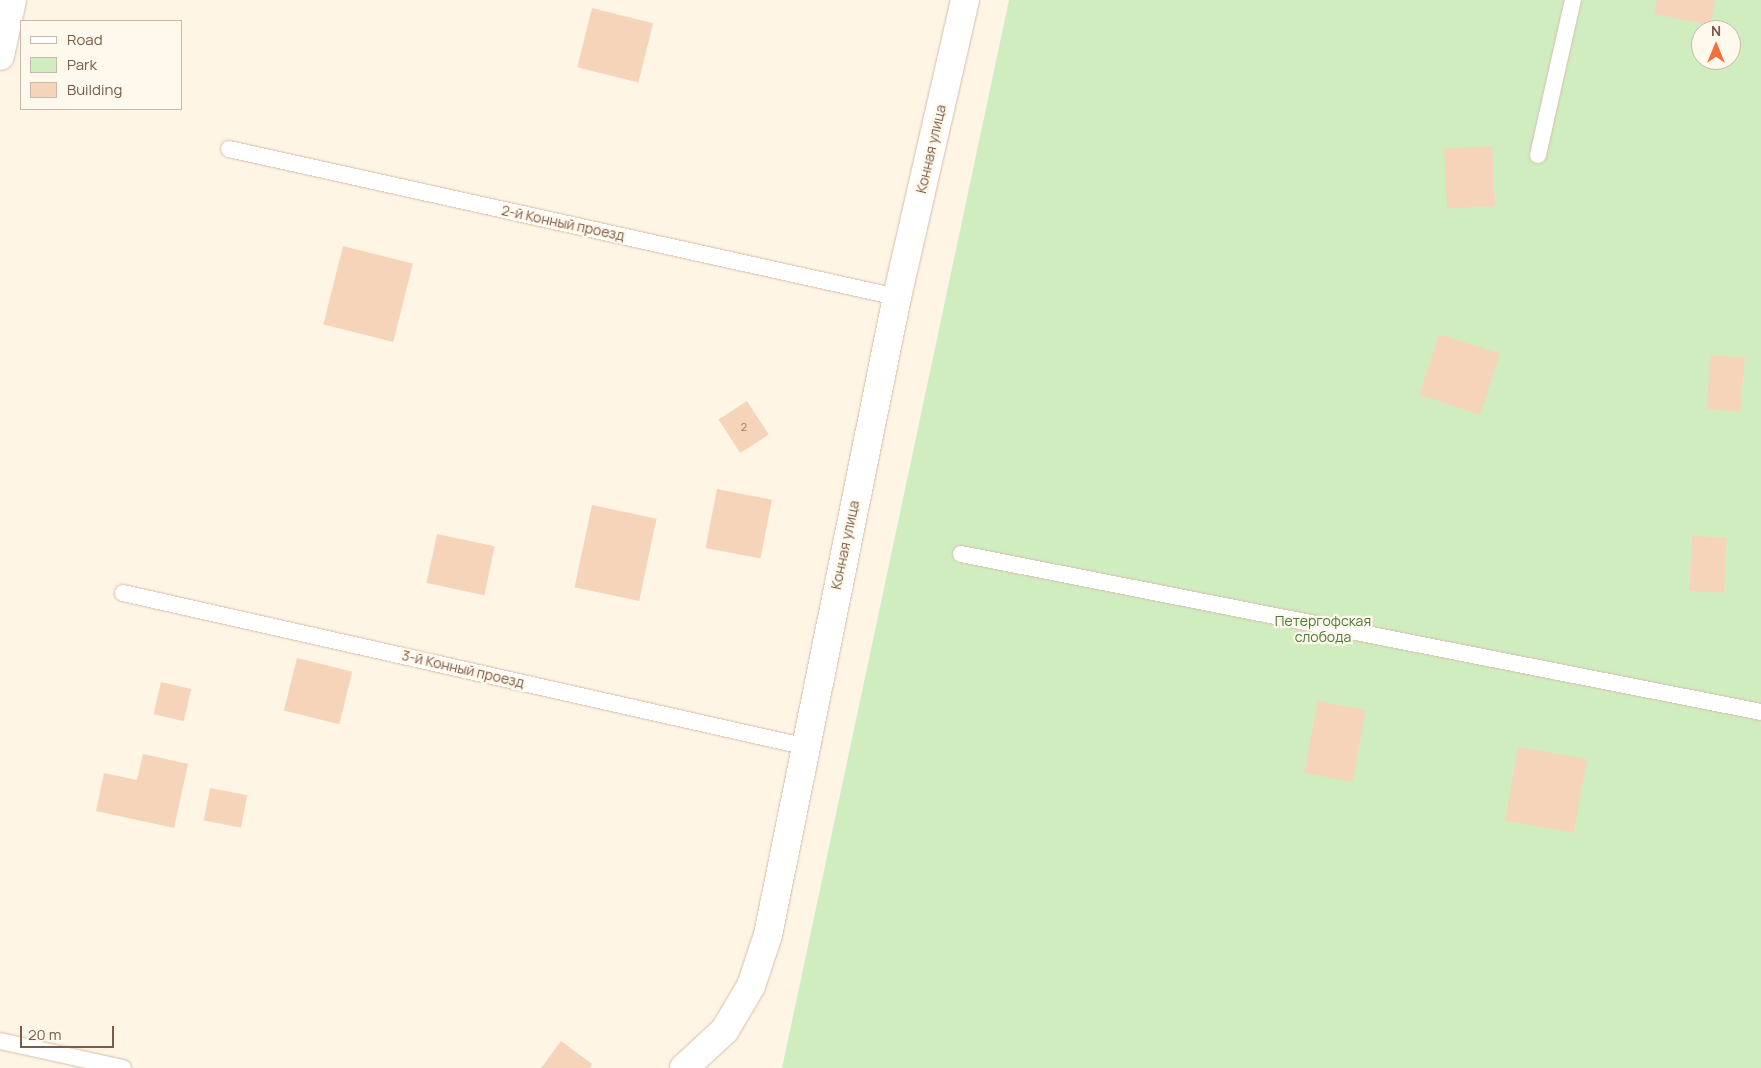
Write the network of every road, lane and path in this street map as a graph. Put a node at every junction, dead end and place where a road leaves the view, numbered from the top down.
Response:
1 (12, 0) edge
2 (965, 0) edge
3 (1573, 0) edge
4 (0, 56) edge
5 (228, 149) dead end
6 (1538, 155) dead end
7 (897, 297) junction
8 (962, 554) dead end
9 (124, 593) dead end
10 (1761, 712) edge
11 (803, 746) junction
12 (0, 1041) edge
13 (123, 1068) edge
14 (684, 1068) edge

1 - 4 street
2 - 7 street, Конная улица
3 - 6 lane
5 - 7 lane, 2-й Конный проезд
7 - 11 street, Конная улица
8 - 10 lane
9 - 11 lane, 3-й Конный проезд
11 - 14 street, Конная улица
12 - 13 lane

